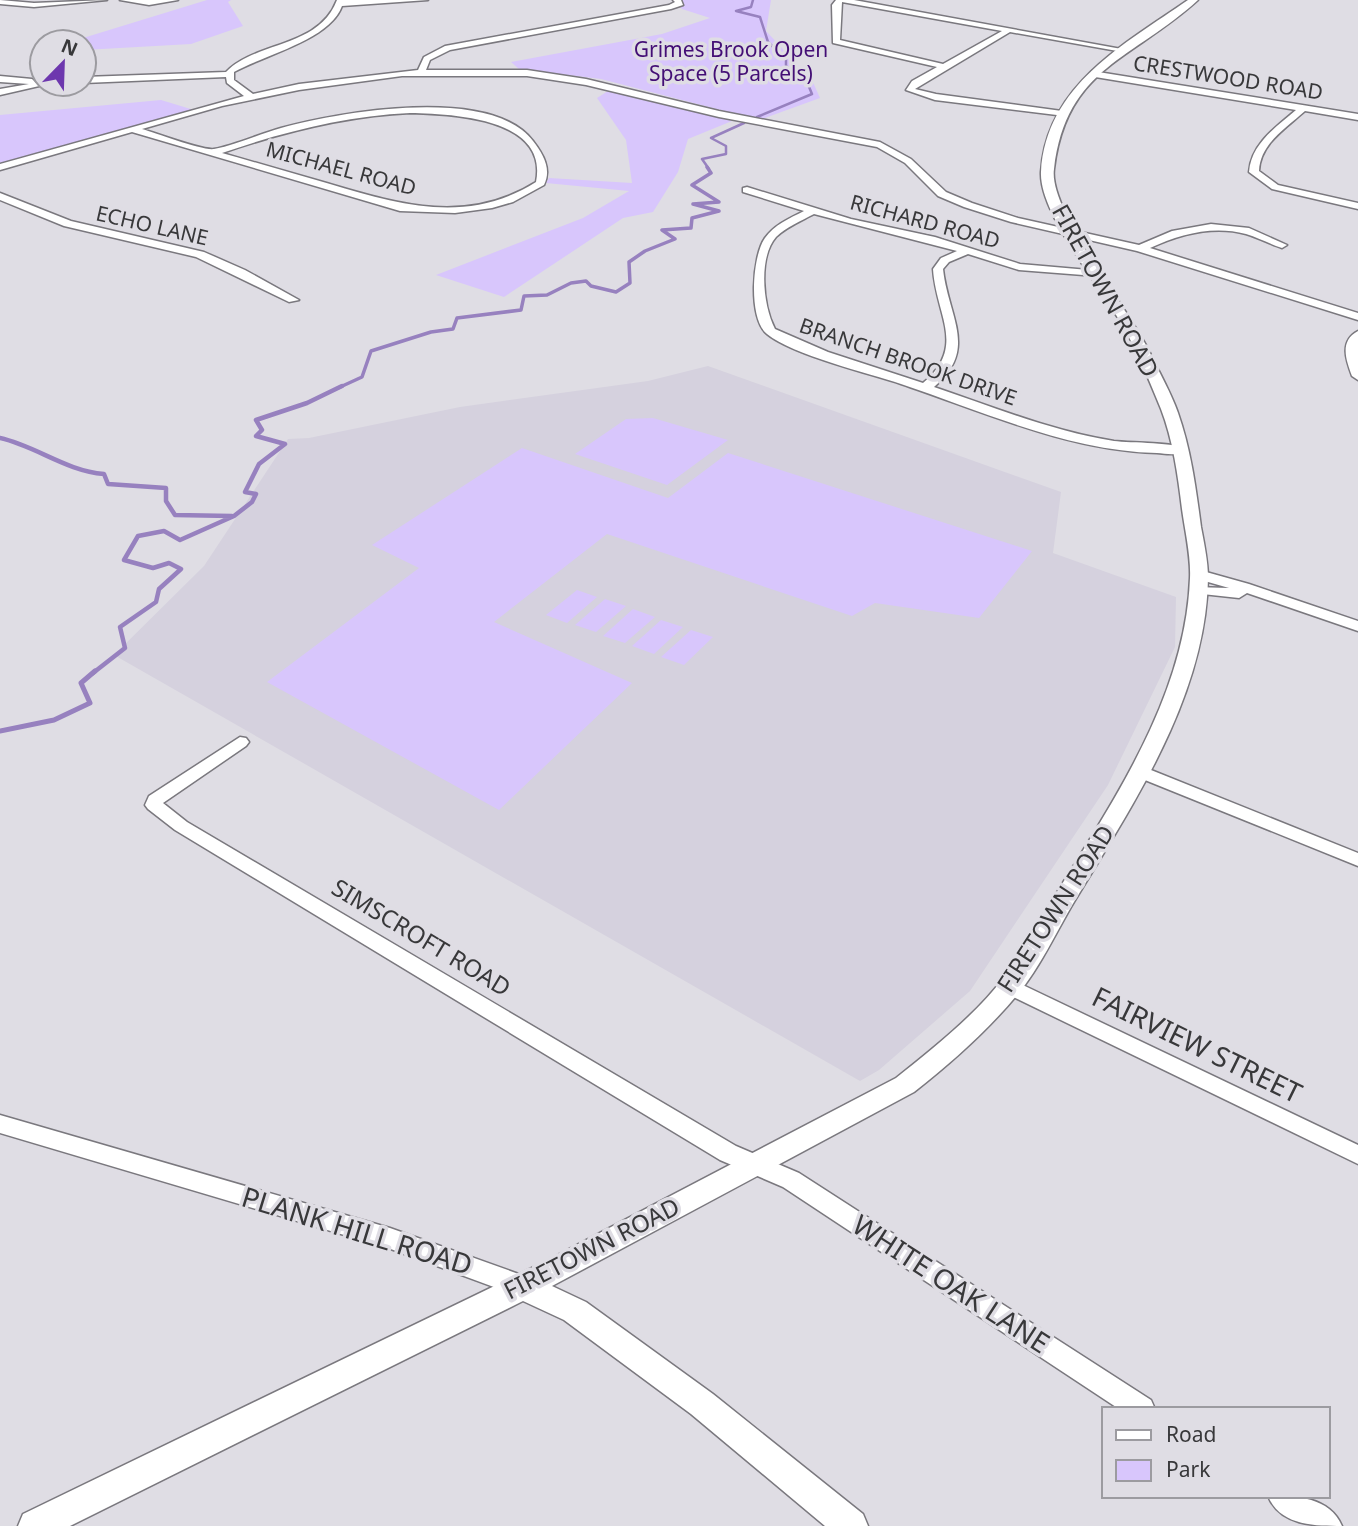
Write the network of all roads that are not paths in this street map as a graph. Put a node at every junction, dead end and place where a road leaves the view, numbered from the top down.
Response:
1 (103, 0) edge
2 (124, 0) edge
3 (174, 0) edge
4 (424, 0) edge
5 (677, 0) edge
6 (840, 0) edge
7 (1194, 0) edge
8 (640, 1) edge
9 (0, 2) edge
10 (341, 2) edge
11 (635, 11) junction
12 (1009, 30) junction
13 (1123, 50) junction
14 (947, 67) junction
15 (422, 72) junction
16 (229, 74) junction
17 (1092, 74) junction
18 (0, 79) edge
19 (98, 79) edge
20 (28, 82) edge
21 (28, 87) edge
22 (0, 92) edge
23 (251, 97) junction
24 (1303, 108) junction
25 (1062, 114) junction
26 (1358, 117) edge
27 (132, 129) junction
28 (212, 153) junction
29 (0, 167) edge
30 (747, 190) dead end
31 (0, 196) edge
32 (1358, 206) edge
33 (813, 211) junction
34 (1073, 234) junction
35 (1282, 245) dead end
36 (1140, 248) junction
37 (964, 252) junction
38 (1096, 273) junction
39 (293, 300) dead end
40 (1358, 317) edge
41 (1358, 335) edge
42 (1358, 376) edge
43 (925, 388) junction
44 (1181, 450) junction
45 (1198, 583) junction
46 (1358, 626) edge
47 (240, 742) dead end
48 (1141, 772) junction
49 (1358, 860) edge
50 (1010, 986) junction
51 (0, 1124) edge
52 (1358, 1155) edge
53 (757, 1165) junction
54 (521, 1286) junction
55 (1139, 1407) edge
56 (1283, 1498) edge
57 (35, 1526) edge
58 (851, 1526) edge
59 (1328, 1526) edge

1 - 9 street
2 - 3 street
4 - 10 street
5 - 11 street
6 - 12 street
6 - 14 street
7 - 13 street, FIRETOWN ROAD
8 - 11 street
10 - 16 street
11 - 15 street
12 - 13 street
12 - 14 street
13 - 17 street, FIRETOWN ROAD
14 - 25 street
15 - 23 street
15 - 34 street
16 - 19 street
16 - 23 street
17 - 24 street, CRESTWOOD ROAD
17 - 25 street, FIRETOWN ROAD
18 - 20 street
21 - 22 street
23 - 27 street
24 - 26 street, CRESTWOOD ROAD
24 - 32 street
25 - 34 street, FIRETOWN ROAD
27 - 28 street, MICHAEL ROAD
27 - 29 street
28 - 28 street, MICHAEL ROAD
30 - 33 street, RICHARD ROAD
31 - 39 street, ECHO LANE
33 - 37 street, RICHARD ROAD
33 - 43 street, BRANCH BROOK DRIVE
34 - 36 street
34 - 38 street, FIRETOWN ROAD
35 - 36 street
36 - 40 street
37 - 38 street, RICHARD ROAD
37 - 43 street
38 - 44 street, FIRETOWN ROAD
41 - 42 street
43 - 44 street, BRANCH BROOK DRIVE
44 - 45 street, FIRETOWN ROAD
45 - 46 street
45 - 48 street, FIRETOWN ROAD
47 - 53 street, SIMSCROFT ROAD
48 - 49 street
48 - 50 street, FIRETOWN ROAD
50 - 52 street, FAIRVIEW STREET
50 - 53 street, FIRETOWN ROAD
51 - 54 street, PLANK HILL ROAD
53 - 54 street, FIRETOWN ROAD
53 - 55 street, WHITE OAK LANE
54 - 57 street, FIRETOWN ROAD
54 - 58 street, PLANK HILL ROAD
56 - 59 street

